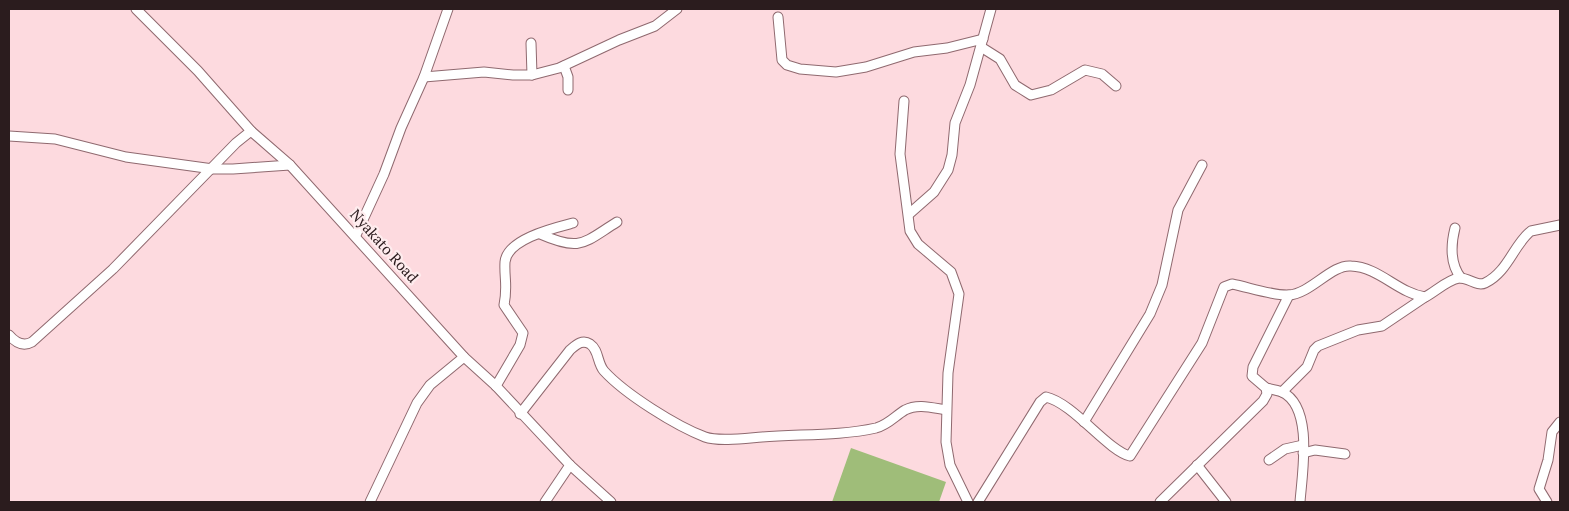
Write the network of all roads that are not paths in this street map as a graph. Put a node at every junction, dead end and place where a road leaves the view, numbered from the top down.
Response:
1 (136, 9) edge
2 (448, 9) edge
3 (677, 9) edge
4 (991, 9) edge
5 (778, 17) dead end
6 (531, 43) dead end
7 (982, 43) junction
8 (564, 66) junction
9 (532, 74) junction
10 (424, 77) junction
11 (1116, 86) dead end
12 (568, 90) dead end
13 (904, 101) dead end
14 (251, 131) junction
15 (9, 136) edge
16 (1202, 164) dead end
17 (290, 165) junction
18 (213, 168) junction
19 (909, 214) junction
20 (617, 222) dead end
21 (574, 223) dead end
22 (1560, 225) edge
23 (1454, 228) dead end
24 (540, 234) junction
25 (356, 235) junction
26 (1461, 278) junction
27 (1289, 295) junction
28 (1425, 297) junction
29 (9, 335) edge
30 (464, 357) junction
31 (496, 386) junction
32 (1266, 388) junction
33 (1282, 392) junction
34 (946, 410) junction
35 (520, 414) junction
36 (1084, 422) junction
37 (1560, 422) edge
38 (1303, 449) junction
39 (1345, 454) dead end
40 (1269, 460) dead end
41 (570, 465) junction
42 (1197, 465) junction
43 (370, 502) edge
44 (545, 502) edge
45 (611, 502) edge
46 (968, 502) edge
47 (978, 502) edge
48 (1160, 502) edge
49 (1226, 502) edge
50 (1300, 502) edge
51 (1547, 502) edge

1 - 14 street, Nyakato Road
2 - 10 street
3 - 8 street
4 - 7 street
5 - 7 street
6 - 9 street
7 - 11 street
7 - 19 street
8 - 9 street
8 - 12 street
9 - 10 street
10 - 25 street
13 - 19 street
14 - 17 street, Nyakato Road
14 - 18 street
15 - 18 street
16 - 36 street
17 - 18 street
17 - 25 street, Nyakato Road
18 - 29 street
19 - 34 street
20 - 24 street
21 - 24 street
22 - 26 street
23 - 26 street
24 - 31 street
25 - 30 street, Nyakato Road
26 - 28 street
27 - 28 street
27 - 32 street
27 - 36 street
28 - 33 street
30 - 31 street, Nyakato Road
30 - 43 street
31 - 35 street, Nyakato Road
32 - 33 street
32 - 42 street
33 - 38 street
34 - 35 street
34 - 46 street
35 - 41 street, Nyakato Road
36 - 47 street
37 - 51 street
38 - 39 street
38 - 40 street
38 - 50 street
41 - 44 street
41 - 45 street, Nyakato Road
42 - 48 street
42 - 49 street

